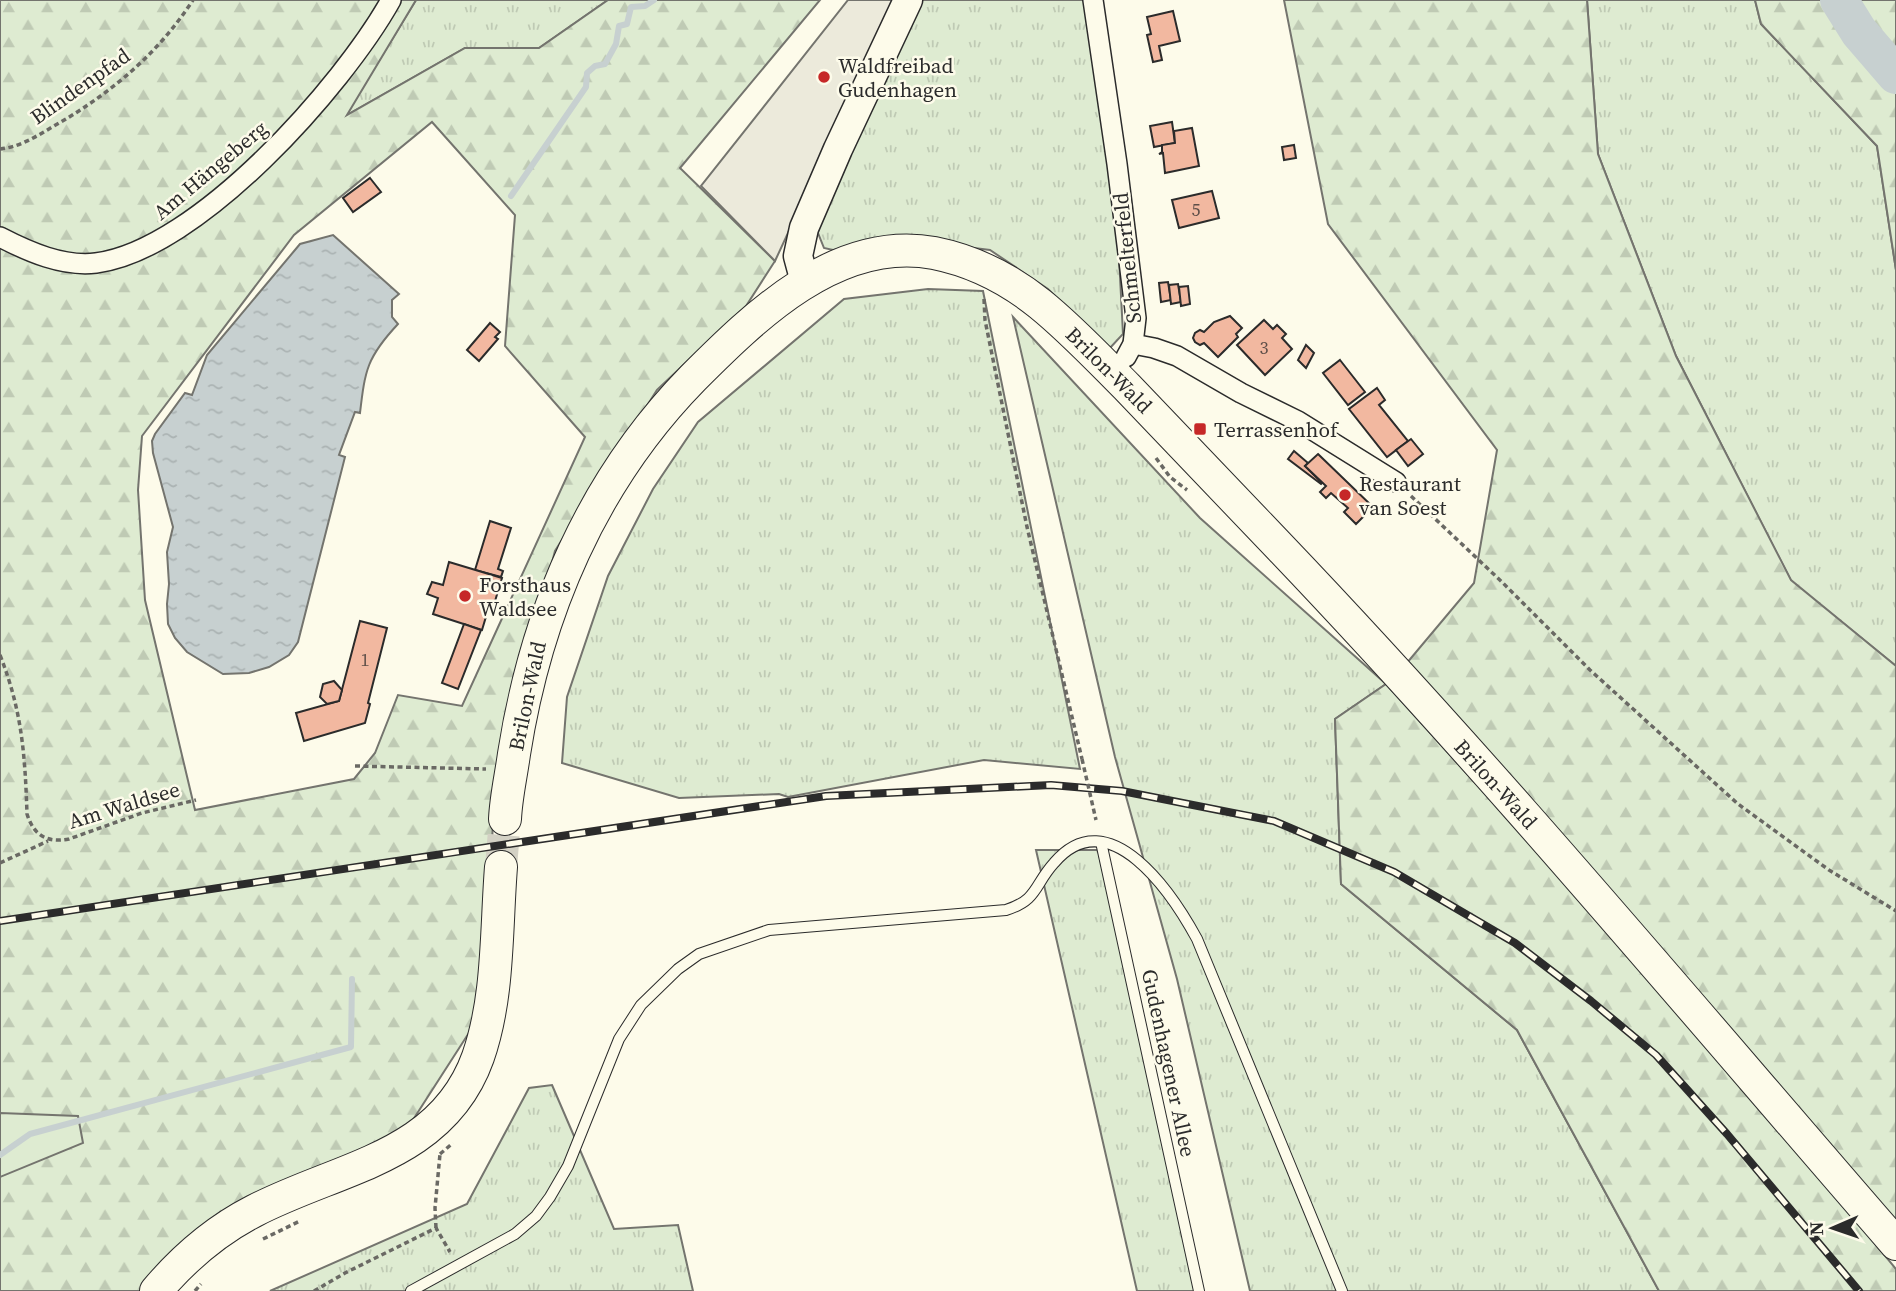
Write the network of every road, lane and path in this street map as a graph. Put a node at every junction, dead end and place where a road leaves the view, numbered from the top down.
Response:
1 (193, 0) edge
2 (391, 0) edge
3 (908, 0) edge
4 (1093, 0) edge
5 (0, 149) edge
6 (0, 237) edge
7 (805, 282) junction
8 (977, 294) dead end
9 (984, 296) junction
10 (991, 299) dead end
11 (1151, 452) dead end
12 (1396, 482) joint
13 (1193, 496) dead end
14 (0, 655) edge
15 (355, 766) dead end
16 (512, 769) junction
17 (196, 800) dead end
18 (505, 819) tunnel mouth
19 (1096, 820) dead end
20 (50, 840) junction
21 (1101, 842) junction
22 (0, 863) edge
23 (501, 867) tunnel mouth
24 (1896, 911) edge
25 (440, 1154) dead end
26 (436, 1227) junction
27 (1896, 1244) edge
28 (457, 1266) junction
29 (156, 1291) edge
30 (314, 1291) edge
31 (411, 1291) edge
32 (1199, 1291) edge
33 (1342, 1291) edge

1 - 5 path, Blindenpfad
2 - 6 street, Am Hängeberg
3 - 7 main road
4 - 12 street, Schmelterfeld
7 - 16 main road, Brilon-Wald
7 - 27 main road, Brilon-Wald
8 - 9 path
9 - 10 path
9 - 19 path, bridge
11 - 13 path
12 - 24 path
14 - 20 path, Am Waldsee
15 - 16 path
16 - 18 main road, Brilon-Wald
17 - 20 path, Am Waldsee
20 - 22 path
21 - 28 lane
21 - 32 lane, Gudenhagener Allee
21 - 33 lane
23 - 29 main road
25 - 26 path
26 - 28 path
26 - 30 path
28 - 31 lane

